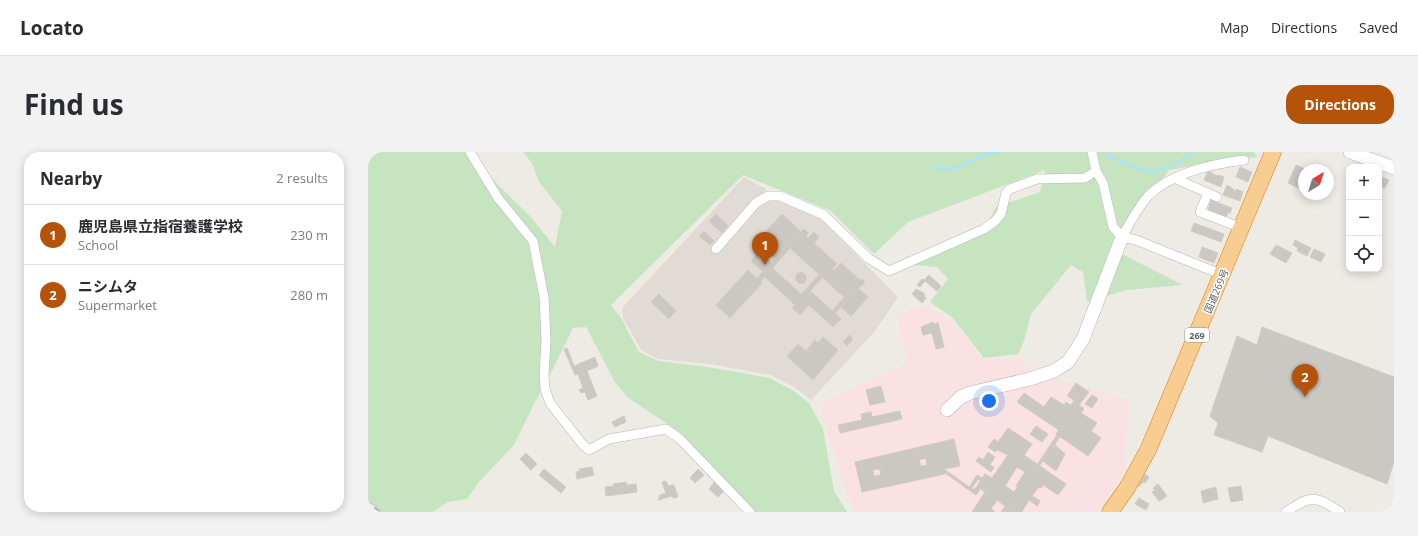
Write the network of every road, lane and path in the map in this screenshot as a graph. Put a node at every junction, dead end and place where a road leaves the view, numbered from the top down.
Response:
1 (470, 152) edge
2 (1092, 152) edge
3 (1273, 152) edge
4 (1350, 152) edge
5 (1244, 160) dead end
6 (1394, 168) edge
7 (1096, 171) junction
8 (1176, 179) junction
9 (1208, 193) junction
10 (1217, 196) dead end
11 (1242, 228) junction
12 (1122, 237) junction
13 (716, 249) dead end
14 (1222, 275) junction
15 (947, 410) dead end
16 (750, 512) edge
17 (1110, 512) edge
18 (1286, 512) edge
19 (1340, 512) edge

1 - 16 street
2 - 7 street
3 - 11 highway, 国道269号 / 269
4 - 6 street
5 - 8 street
7 - 12 street
7 - 13 street
8 - 9 street
8 - 12 street
9 - 10 street
9 - 11 street
11 - 14 highway, 国道269号 / 269
12 - 14 street
12 - 15 street
14 - 17 highway, 国道269号 / 269
18 - 19 street

